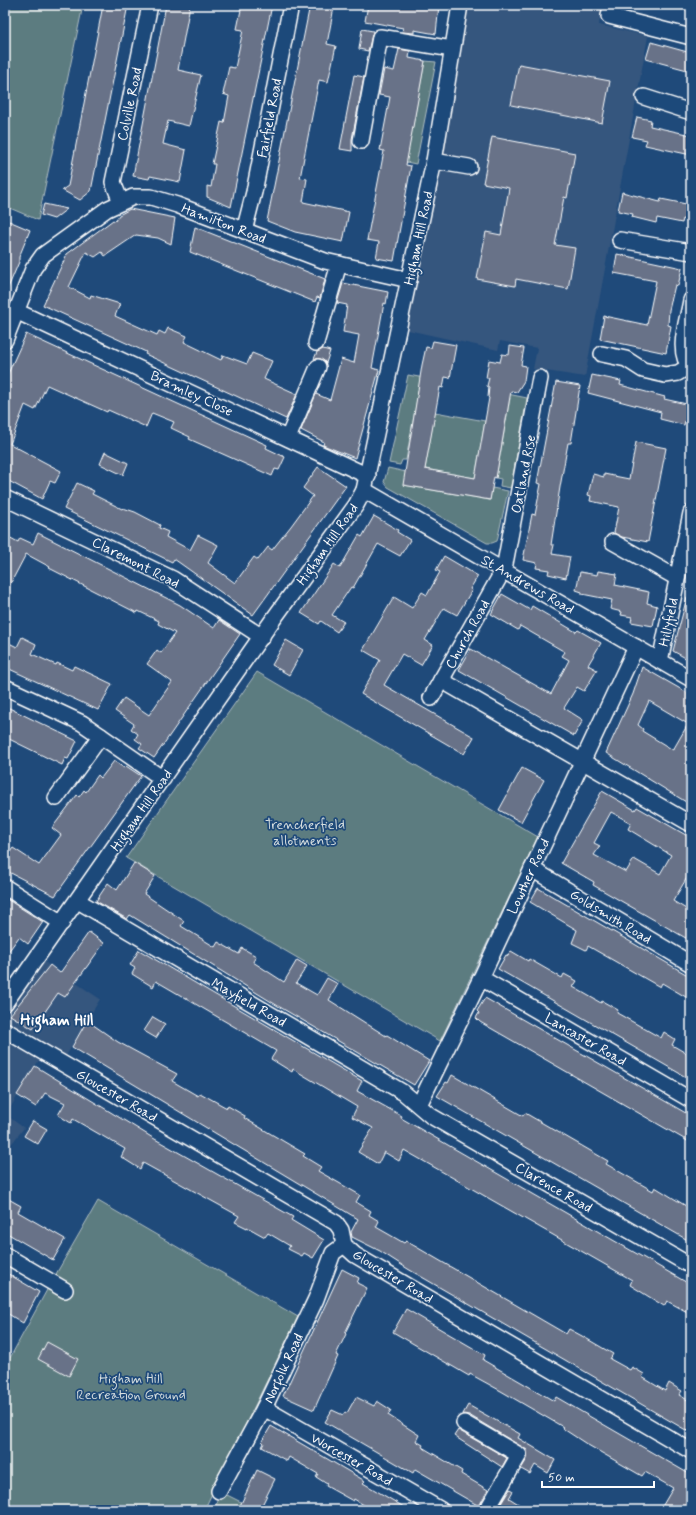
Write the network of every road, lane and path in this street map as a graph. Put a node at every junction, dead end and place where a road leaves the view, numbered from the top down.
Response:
1 (150, 5) edge
2 (291, 5) edge
3 (460, 5) edge
4 (611, 5) edge
5 (691, 37) edge
6 (452, 49) junction
7 (644, 97) dead end
8 (691, 112) edge
9 (361, 141) dead end
10 (434, 161) junction
11 (470, 167) dead end
12 (121, 202) junction
13 (244, 231) junction
14 (620, 240) dead end
15 (684, 251) edge
16 (339, 264) junction
17 (409, 280) junction
18 (691, 300) edge
19 (16, 311) junction
20 (5, 340) edge
21 (316, 343) dead end
22 (602, 354) dead end
23 (318, 367) dead end
24 (690, 367) edge
25 (540, 378) dead end
26 (288, 438) junction
27 (366, 483) junction
28 (5, 498) edge
29 (691, 513) edge
30 (613, 542) dead end
31 (504, 569) junction
32 (677, 578) junction
33 (262, 637) junction
34 (636, 647) junction
35 (660, 661) junction
36 (691, 679) edge
37 (441, 680) junction
38 (5, 686) edge
39 (431, 698) dead end
40 (101, 736) junction
41 (582, 762) junction
42 (163, 779) junction
43 (56, 798) dead end
44 (691, 824) edge
45 (532, 869) junction
46 (5, 887) edge
47 (78, 901) junction
48 (62, 923) junction
49 (691, 964) edge
50 (481, 978) junction
51 (5, 1003) edge
52 (5, 1030) edge
53 (691, 1100) edge
54 (419, 1105) junction
55 (344, 1245) junction
56 (5, 1255) edge
57 (691, 1266) edge
58 (65, 1290) dead end
59 (266, 1404) junction
60 (464, 1423) dead end
61 (691, 1451) edge
62 (218, 1491) dead end
63 (441, 1510) edge
64 (487, 1510) edge

1 - 12 street, Colville Road
2 - 13 street, Fairfield Road
3 - 6 street, Higham Hill Road
4 - 5 street
6 - 9 street
6 - 10 street, Higham Hill Road
7 - 8 street
10 - 11 street
10 - 17 street, Higham Hill Road
12 - 13 street, Hamilton Road
12 - 19 street, Hamilton Road
13 - 16 street, Hamilton Road
14 - 15 street
16 - 17 street, Hamilton Road
16 - 21 street
17 - 27 street, Higham Hill Road
18 - 24 street
19 - 20 street, Hamilton Road
19 - 26 street, Bramley Close
22 - 24 street
23 - 26 street
25 - 31 street, Oatland Rise
26 - 27 street, Bramley Close
27 - 31 street, St Andrews Road
27 - 33 street, Higham Hill Road
28 - 33 street, Claremont Road
29 - 32 street, Hillyfield
30 - 32 street
31 - 34 street, St Andrews Road
31 - 37 street, Church Road
32 - 35 street, Hillyfield
33 - 42 street, Higham Hill Road
34 - 35 street, St Andrews Road
34 - 41 street, Lowther Road
35 - 36 street, St Andrews Road
37 - 39 street, Church Road
37 - 41 street
38 - 40 street
40 - 42 street
40 - 43 street
41 - 44 street
41 - 45 street, Lowther Road
42 - 47 street, Higham Hill Road
45 - 49 street, Goldsmith Road
45 - 50 street, Lowther Road
46 - 48 street
47 - 48 street, Higham Hill Road
47 - 54 street, Mayfield Road
48 - 51 street, Higham Hill Road
50 - 53 street, Lancaster Road
50 - 54 street, Lowther Road
52 - 55 street, Gloucester Road
54 - 57 street, Clarence Road
55 - 59 street, Norfolk Road
55 - 61 street, Gloucester Road
56 - 58 street
59 - 62 street, Norfolk Road
59 - 63 street, Worcester Road
60 - 64 street

